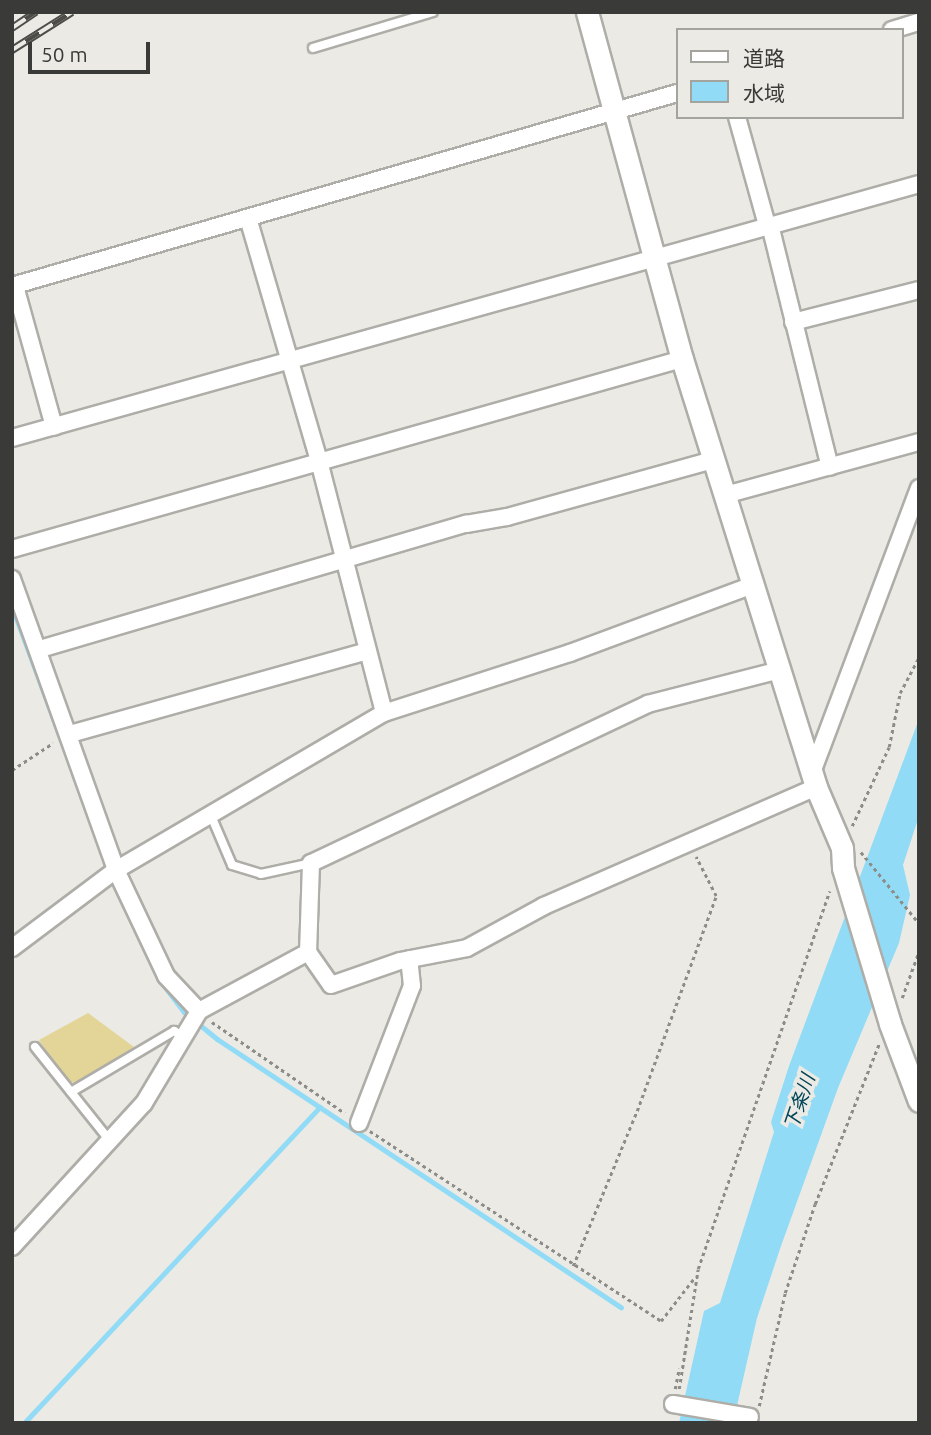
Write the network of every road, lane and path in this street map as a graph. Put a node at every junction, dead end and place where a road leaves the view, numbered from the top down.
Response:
1 (433, 12) edge
2 (587, 12) edge
3 (919, 22) edge
4 (899, 28) edge
5 (313, 48) dead end
6 (676, 93) edge
7 (616, 112) junction
8 (738, 119) edge
9 (919, 184) edge
10 (248, 218) junction
11 (769, 225) junction
12 (654, 257) junction
13 (14, 286) edge
14 (919, 290) edge
15 (793, 322) junction
16 (682, 359) junction
17 (290, 363) junction
18 (54, 427) junction
19 (12, 438) edge
20 (919, 442) edge
21 (713, 460) junction
22 (319, 461) junction
23 (830, 467) junction
24 (919, 488) edge
25 (725, 495) junction
26 (12, 549) edge
27 (342, 562) junction
28 (12, 579) edge
29 (753, 585) junction
30 (40, 649) junction
31 (367, 651) junction
32 (919, 657) edge
33 (780, 670) junction
34 (384, 713) junction
35 (70, 734) junction
36 (12, 770) edge
37 (814, 779) junction
38 (212, 818) junction
39 (688, 843) junction
40 (844, 851) junction
41 (311, 863) junction
42 (116, 870) junction
43 (831, 887) dead end
44 (919, 923) edge
45 (12, 947) edge
46 (919, 951) edge
47 (308, 952) junction
48 (409, 959) junction
49 (199, 1011) junction
50 (890, 1023) junction
51 (184, 1037) junction
52 (35, 1047) dead end
53 (71, 1093) junction
54 (919, 1101) edge
55 (359, 1123) junction
56 (110, 1140) junction
57 (12, 1247) edge
58 (573, 1266) junction
59 (696, 1275) junction
60 (683, 1348) junction
61 (675, 1401) junction
62 (753, 1418) joint

1 - 5 lane
2 - 7 street
3 - 4 street
6 - 7 street
7 - 10 street
7 - 12 street
8 - 11 street
9 - 11 street
10 - 13 street
10 - 17 street
11 - 12 street
11 - 15 street
12 - 16 street
12 - 17 street
13 - 18 street
14 - 15 street
15 - 23 street
16 - 21 street
16 - 22 street
17 - 18 street
17 - 22 street
18 - 19 street
20 - 23 street
21 - 25 street
21 - 27 street
22 - 26 street
22 - 27 street
23 - 25 street
24 - 37 street
25 - 29 street
27 - 30 street
27 - 31 street
28 - 30 street
29 - 33 street
29 - 34 street
30 - 35 street
31 - 34 street
31 - 35 street
32 - 40 path
33 - 37 street
33 - 41 street
34 - 38 street
35 - 36 path
35 - 42 street
37 - 39 street
37 - 40 street
38 - 41 lane
38 - 42 street
39 - 48 street
39 - 58 path
40 - 44 path
40 - 50 street
41 - 47 street
42 - 45 street
42 - 49 street
43 - 59 path
46 - 50 path
47 - 48 street
47 - 49 street
48 - 55 street
49 - 51 street
49 - 55 path
50 - 54 street
50 - 62 path
51 - 53 lane
51 - 56 street
52 - 53 lane
53 - 56 lane
55 - 58 path
56 - 57 street
58 - 59 path
59 - 60 path
60 - 61 path
60 - 61 path
61 - 62 street, bridge

